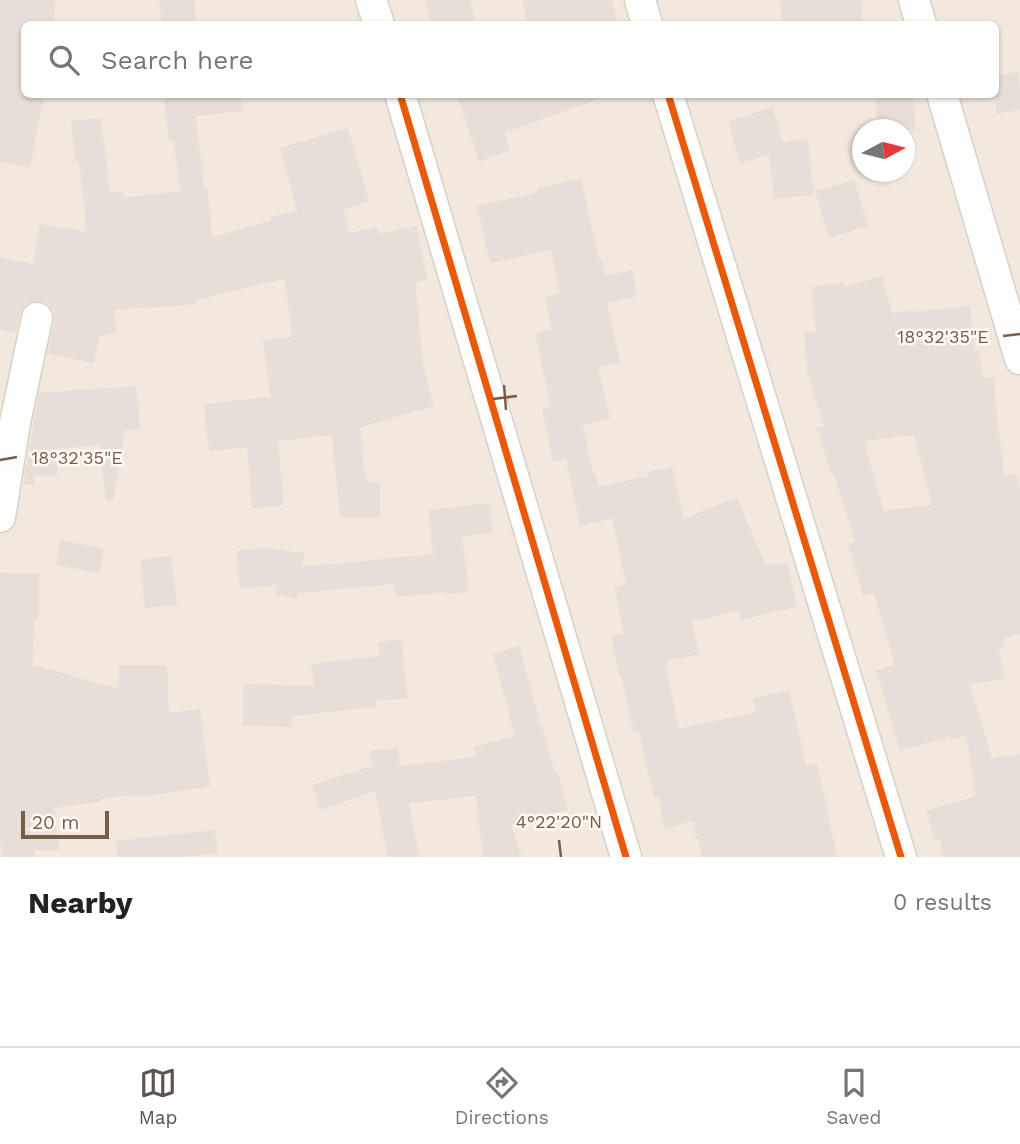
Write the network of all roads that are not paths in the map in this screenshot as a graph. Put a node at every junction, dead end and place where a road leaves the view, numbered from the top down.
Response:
1 (371, 0) edge
2 (640, 0) edge
3 (914, 0) edge
4 (378, 21) edge
5 (646, 21) edge
6 (920, 21) edge
7 (401, 98) edge
8 (669, 98) edge
9 (943, 98) edge
10 (37, 318) dead end
11 (1020, 359) edge
12 (0, 517) edge
13 (626, 857) edge
14 (901, 857) edge

1 - 4 street
2 - 5 street
3 - 6 street
7 - 13 street
8 - 14 street
9 - 11 street
10 - 12 street

